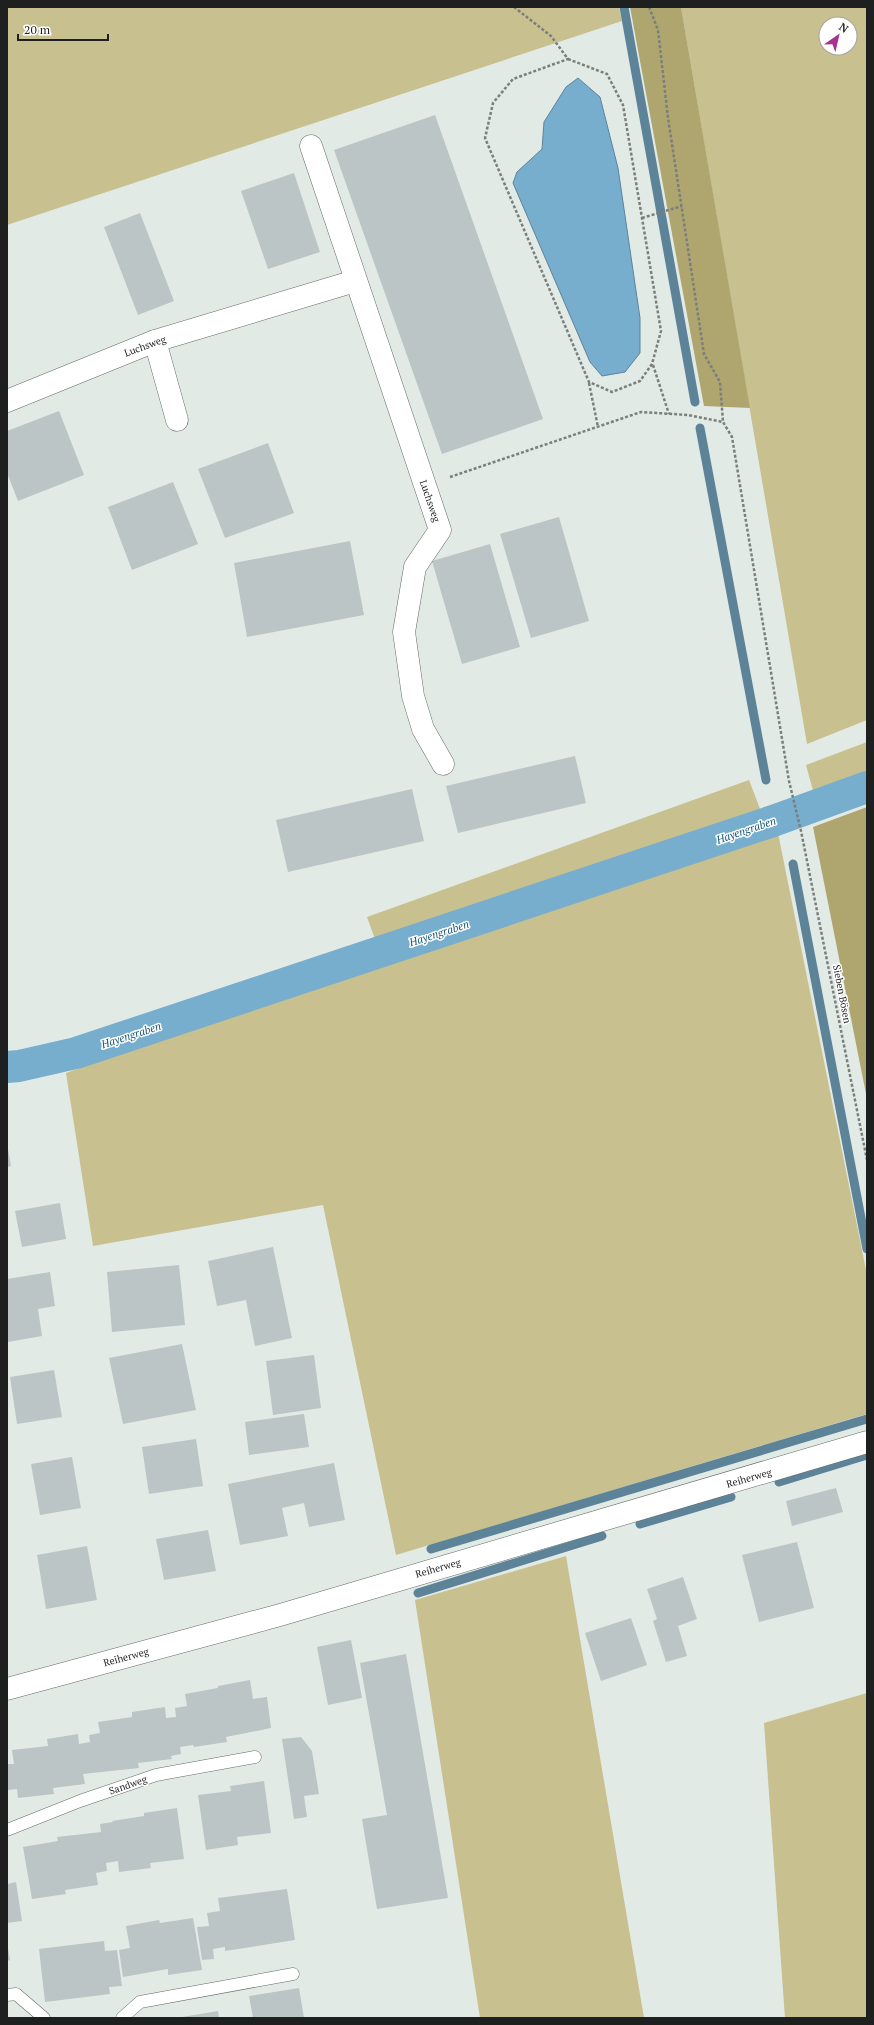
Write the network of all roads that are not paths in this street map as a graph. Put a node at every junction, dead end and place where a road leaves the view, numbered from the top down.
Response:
1 (311, 146) dead end
2 (355, 281) junction
3 (155, 341) junction
4 (7, 401) edge
5 (177, 420) dead end
6 (443, 764) dead end
7 (867, 1442) edge
8 (7, 1689) edge
9 (255, 1757) dead end
10 (7, 1830) edge
11 (293, 1974) dead end
12 (7, 1995) edge
13 (44, 2018) edge
14 (122, 2018) edge

1 - 2 street, Luchsweg
2 - 3 street, Luchsweg
2 - 6 street, Luchsweg
3 - 4 street, Luchsweg
3 - 5 street
7 - 8 street, Reiherweg
9 - 10 lane, Sandweg
11 - 14 lane
12 - 13 lane

